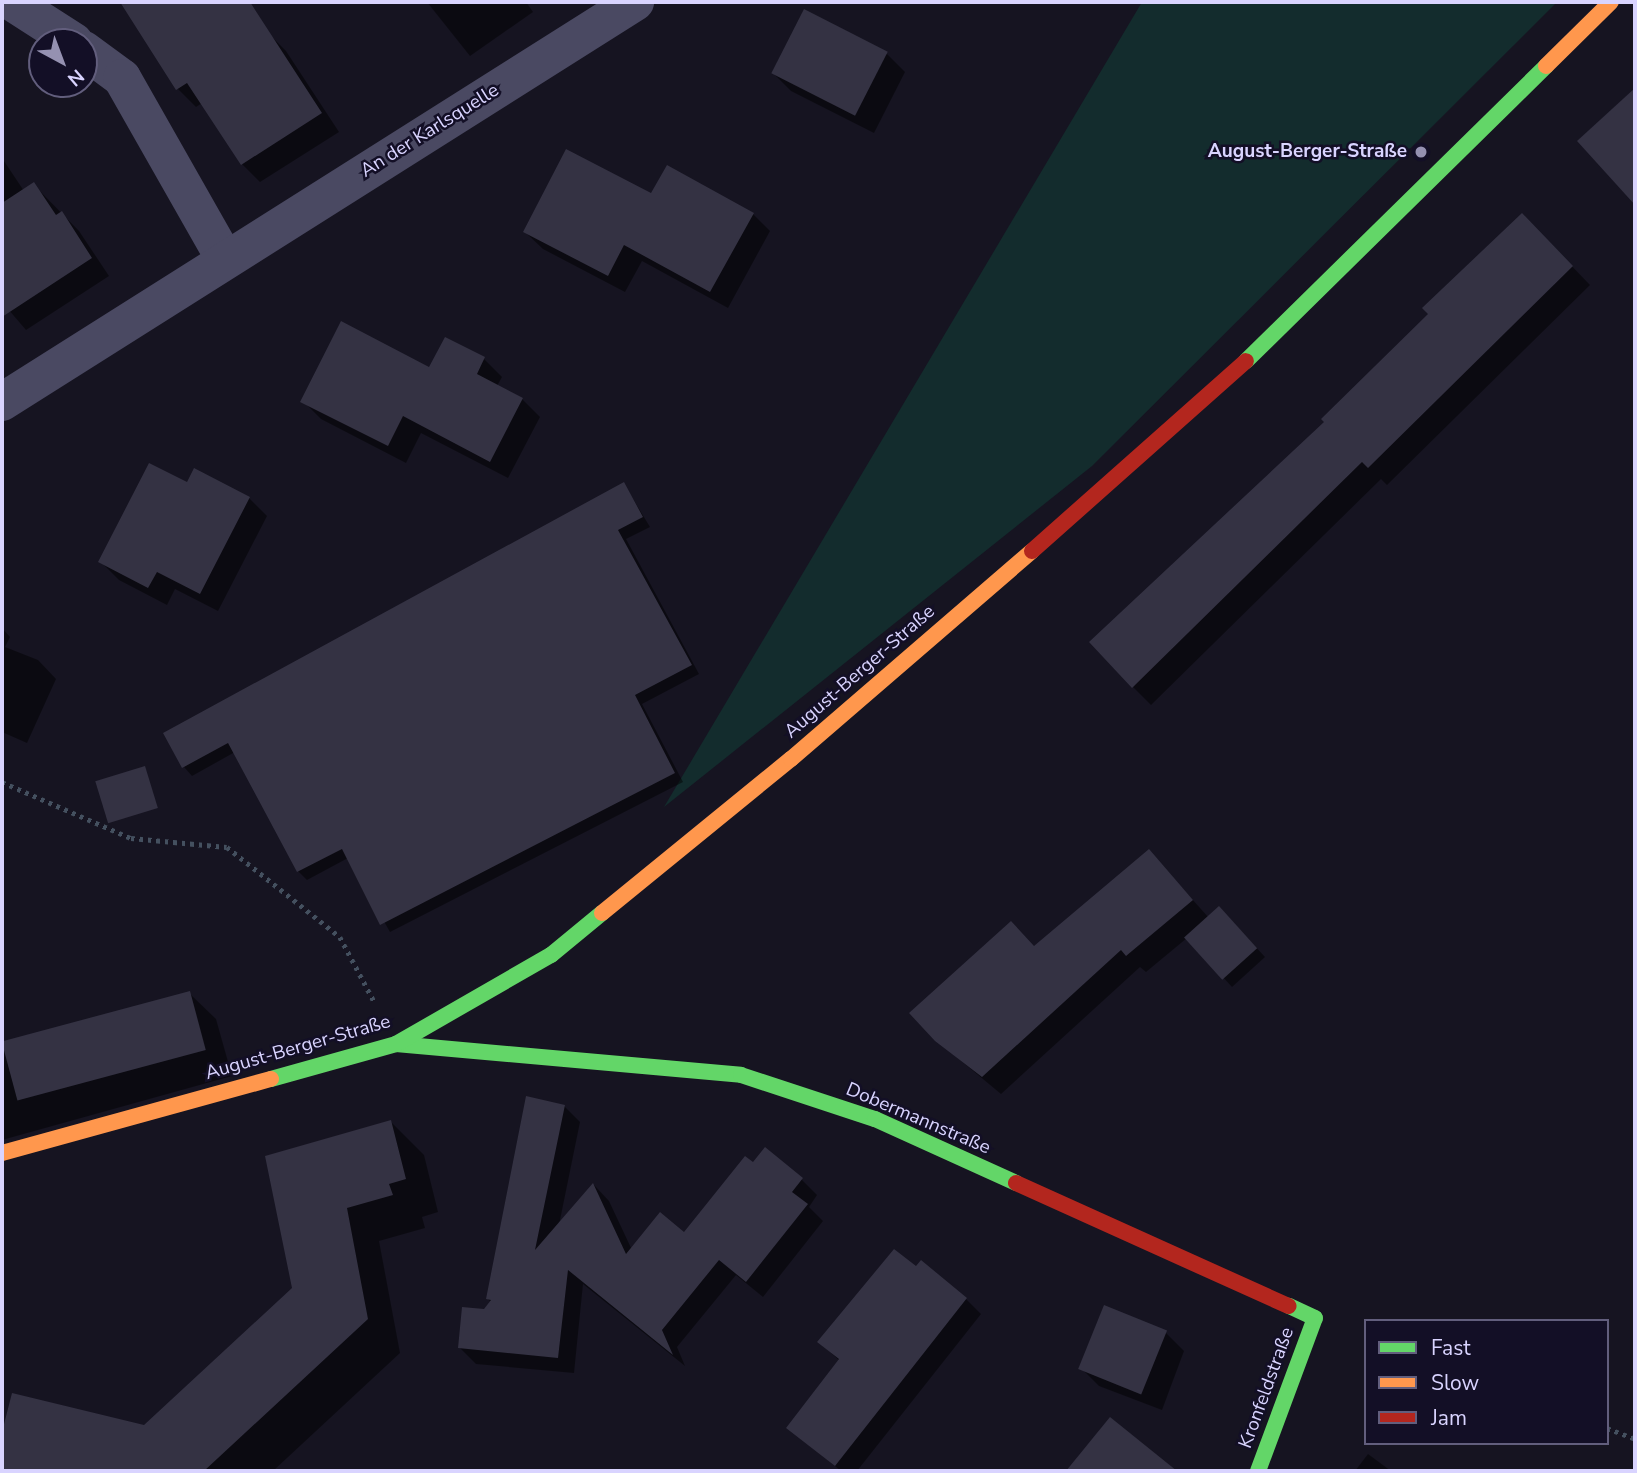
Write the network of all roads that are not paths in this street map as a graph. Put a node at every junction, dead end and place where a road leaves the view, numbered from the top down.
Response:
1 (12, 2) edge
2 (635, 2) edge
3 (1611, 2) edge
4 (52, 28) edge
5 (98, 60) edge
6 (225, 259) junction
7 (2, 402) edge
8 (396, 1044) junction
9 (2, 1153) edge
10 (1315, 1318) joint
11 (1258, 1471) edge

1 - 4 street
2 - 6 street, An der Karlsquelle
3 - 8 street, August-Berger-Straße
5 - 6 street
6 - 7 street, An der Karlsquelle
8 - 9 street, August-Berger-Straße
8 - 10 street, Dobermannstraße
10 - 11 street, Kronfeldstraße

